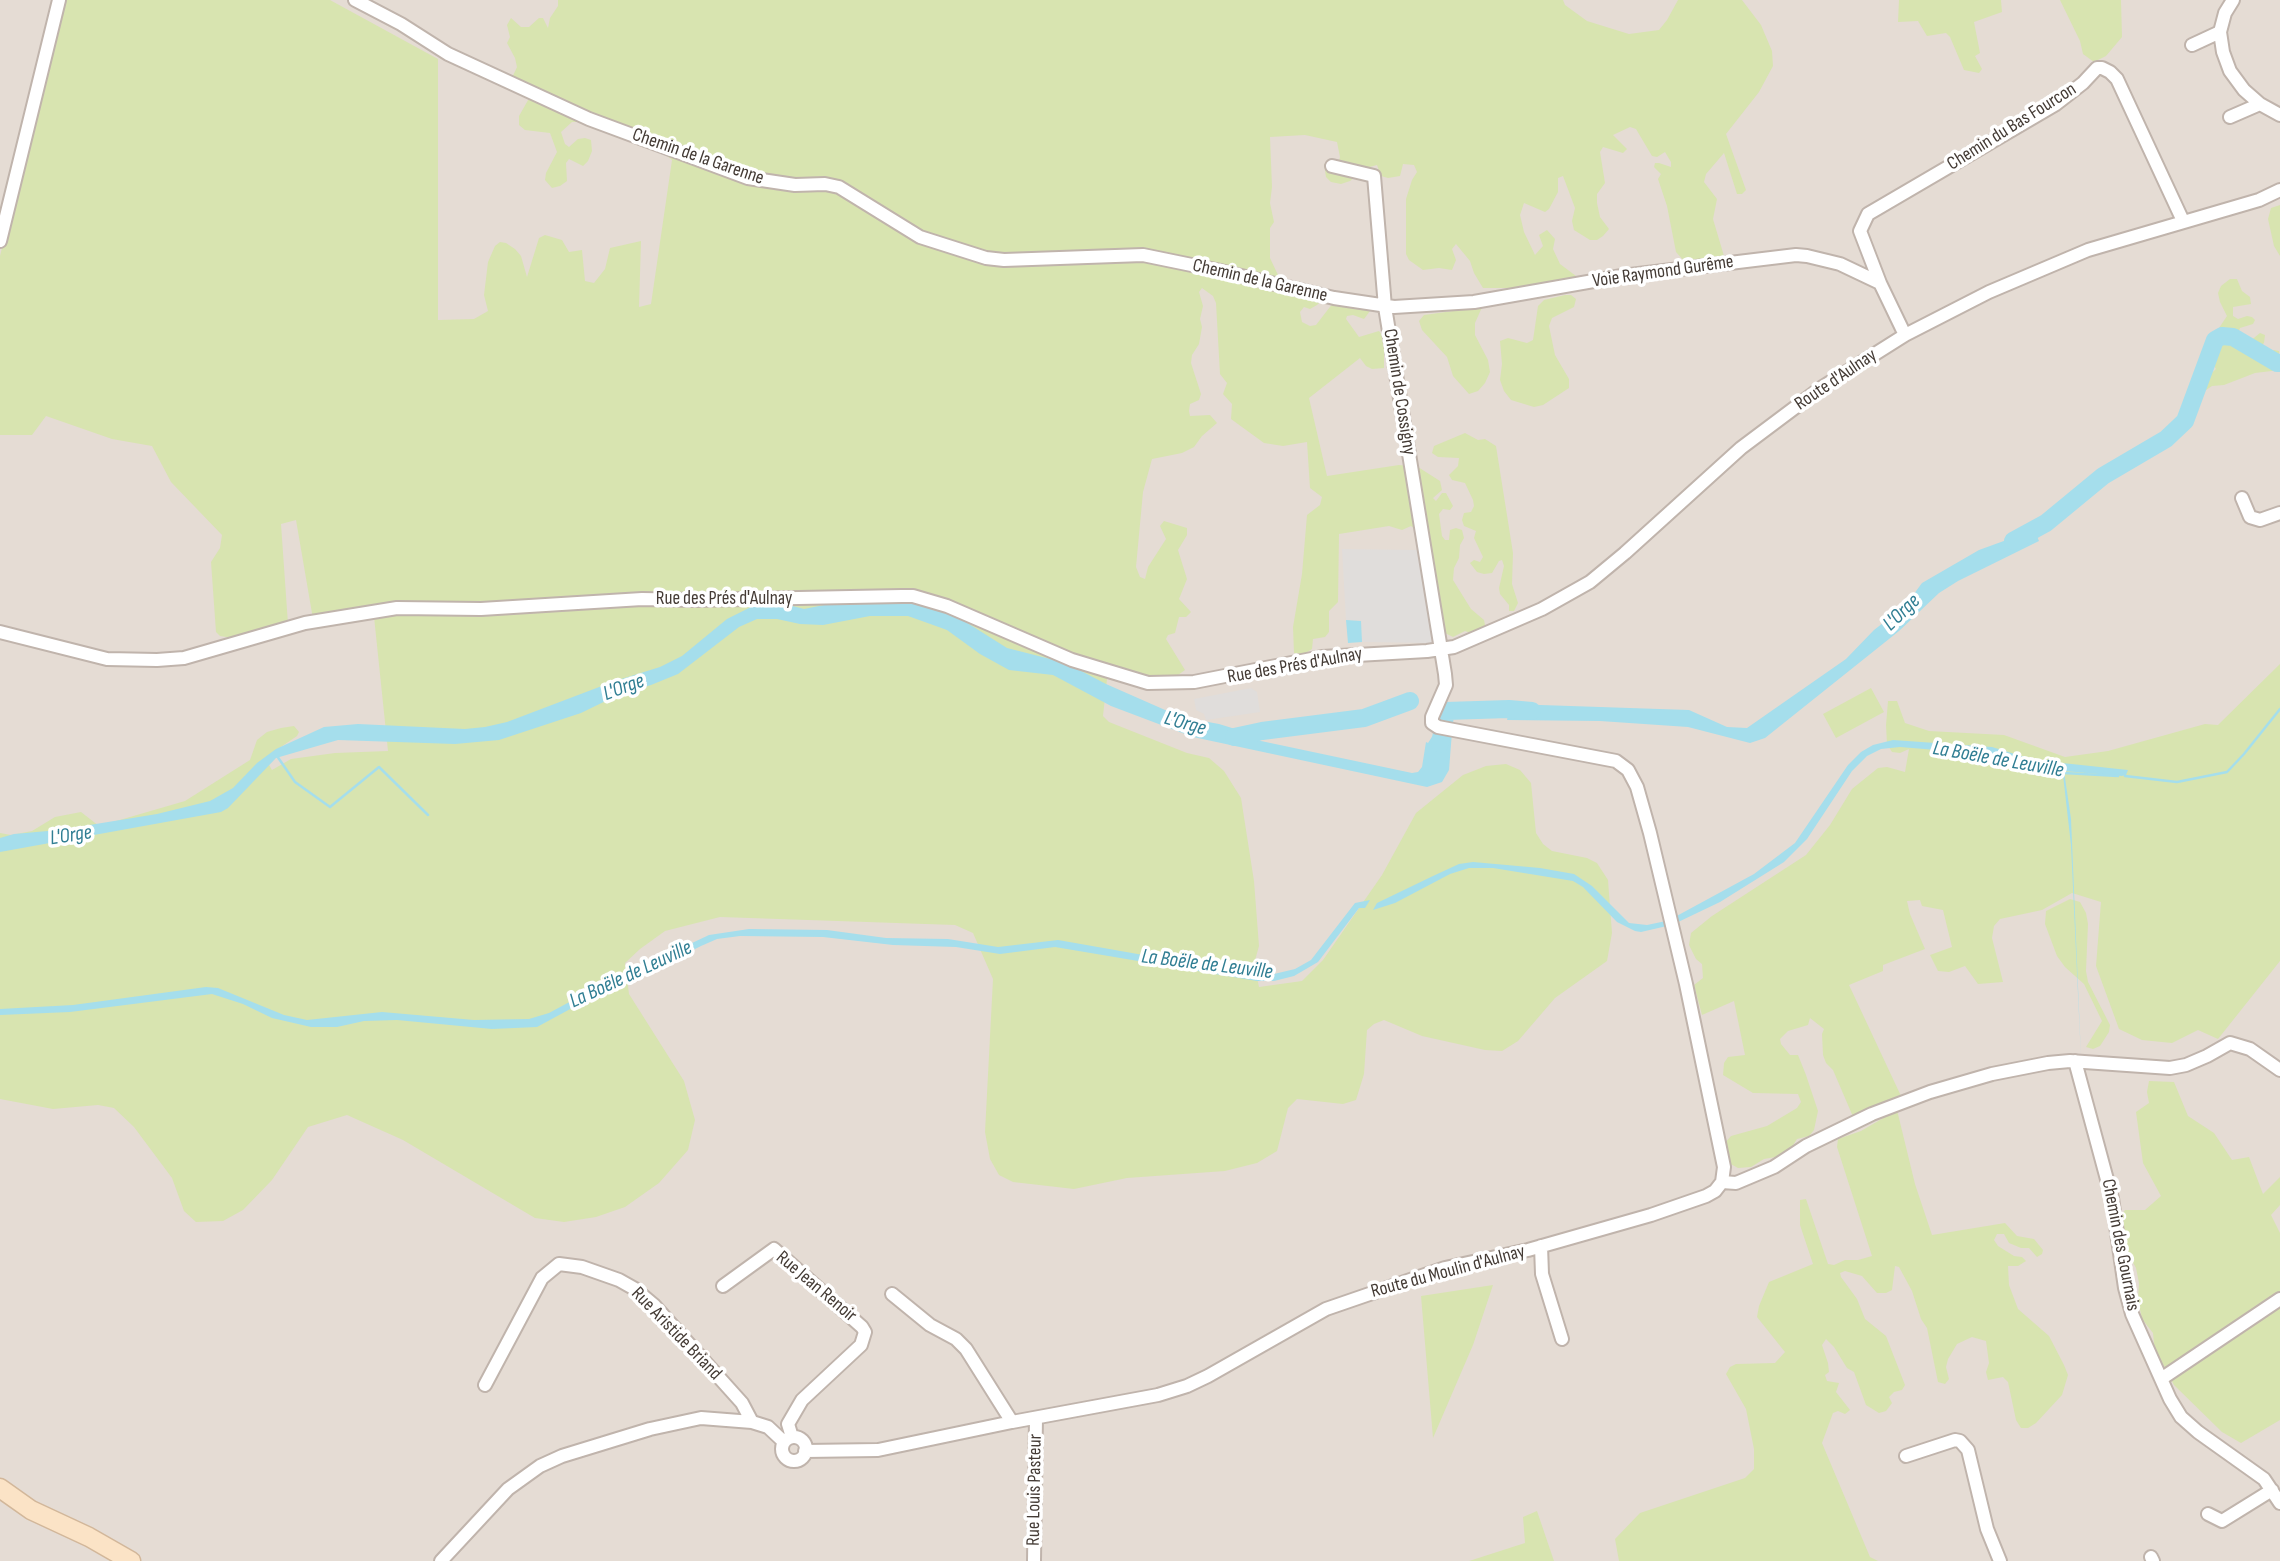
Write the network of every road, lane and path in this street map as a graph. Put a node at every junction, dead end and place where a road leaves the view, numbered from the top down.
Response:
1 (59, 0) edge
2 (355, 0) edge
3 (2233, 0) edge
4 (2220, 32) junction
5 (2192, 45) dead end
6 (2260, 104) junction
7 (2280, 115) edge
8 (2230, 117) dead end
9 (1332, 166) dead end
10 (2280, 190) edge
11 (2183, 221) junction
12 (0, 241) edge
13 (1880, 283) junction
14 (1385, 307) junction
15 (1905, 335) junction
16 (2242, 498) dead end
17 (2280, 513) edge
18 (0, 632) edge
19 (1440, 649) junction
20 (2074, 1061) junction
21 (2280, 1070) edge
22 (1722, 1182) junction
23 (1541, 1247) junction
24 (723, 1286) dead end
25 (892, 1294) dead end
26 (2280, 1299) edge
27 (1562, 1339) dead end
28 (2161, 1379) junction
29 (485, 1385) dead end
30 (1036, 1418) junction
31 (752, 1422) junction
32 (1012, 1422) junction
33 (788, 1440) junction
34 (806, 1451) junction
35 (1906, 1456) dead end
36 (0, 1488) edge
37 (2272, 1490) junction
38 (2280, 1503) edge
39 (2208, 1514) dead end
40 (131, 1561) edge
41 (441, 1561) edge
42 (1034, 1561) edge
43 (2000, 1561) edge

1 - 12 street
2 - 14 street, Chemin de la Garenne
3 - 4 street
4 - 5 street
4 - 6 street
6 - 7 street
6 - 8 street
9 - 14 street, Chemin de Cossigny
10 - 11 street, Route d'Aulnay
11 - 13 street, Chemin du Bas Fourcon
11 - 15 street, Route d'Aulnay
13 - 14 street, Voie Raymond Gurême
13 - 15 street
14 - 19 street, Chemin de Cossigny
15 - 19 street, Route d'Aulnay
16 - 17 street
18 - 19 street, Rue des Prés d'Aulnay
19 - 22 street, Chemin de Cossigny
20 - 21 street
20 - 22 street
20 - 28 street, Chemin des Gournais
22 - 23 street, Route du Moulin d'Aulnay
23 - 27 street
23 - 30 street, Route du Moulin d'Aulnay
24 - 33 street, Rue Jean Renoir
25 - 32 street
26 - 28 street
28 - 37 street, Chemin des Gournais
29 - 31 street, Rue Aristide Briand
30 - 32 street, Route du Moulin d'Aulnay
30 - 42 street, Rue Louis Pasteur
31 - 33 street, Rue Aristide Briand
31 - 41 street, Rue Aristide Briand
32 - 34 street, Route du Moulin d'Aulnay
33 - 34 street
33 - 34 street
35 - 43 street
36 - 40 street
37 - 38 street, Chemin des Gournais
37 - 39 street

